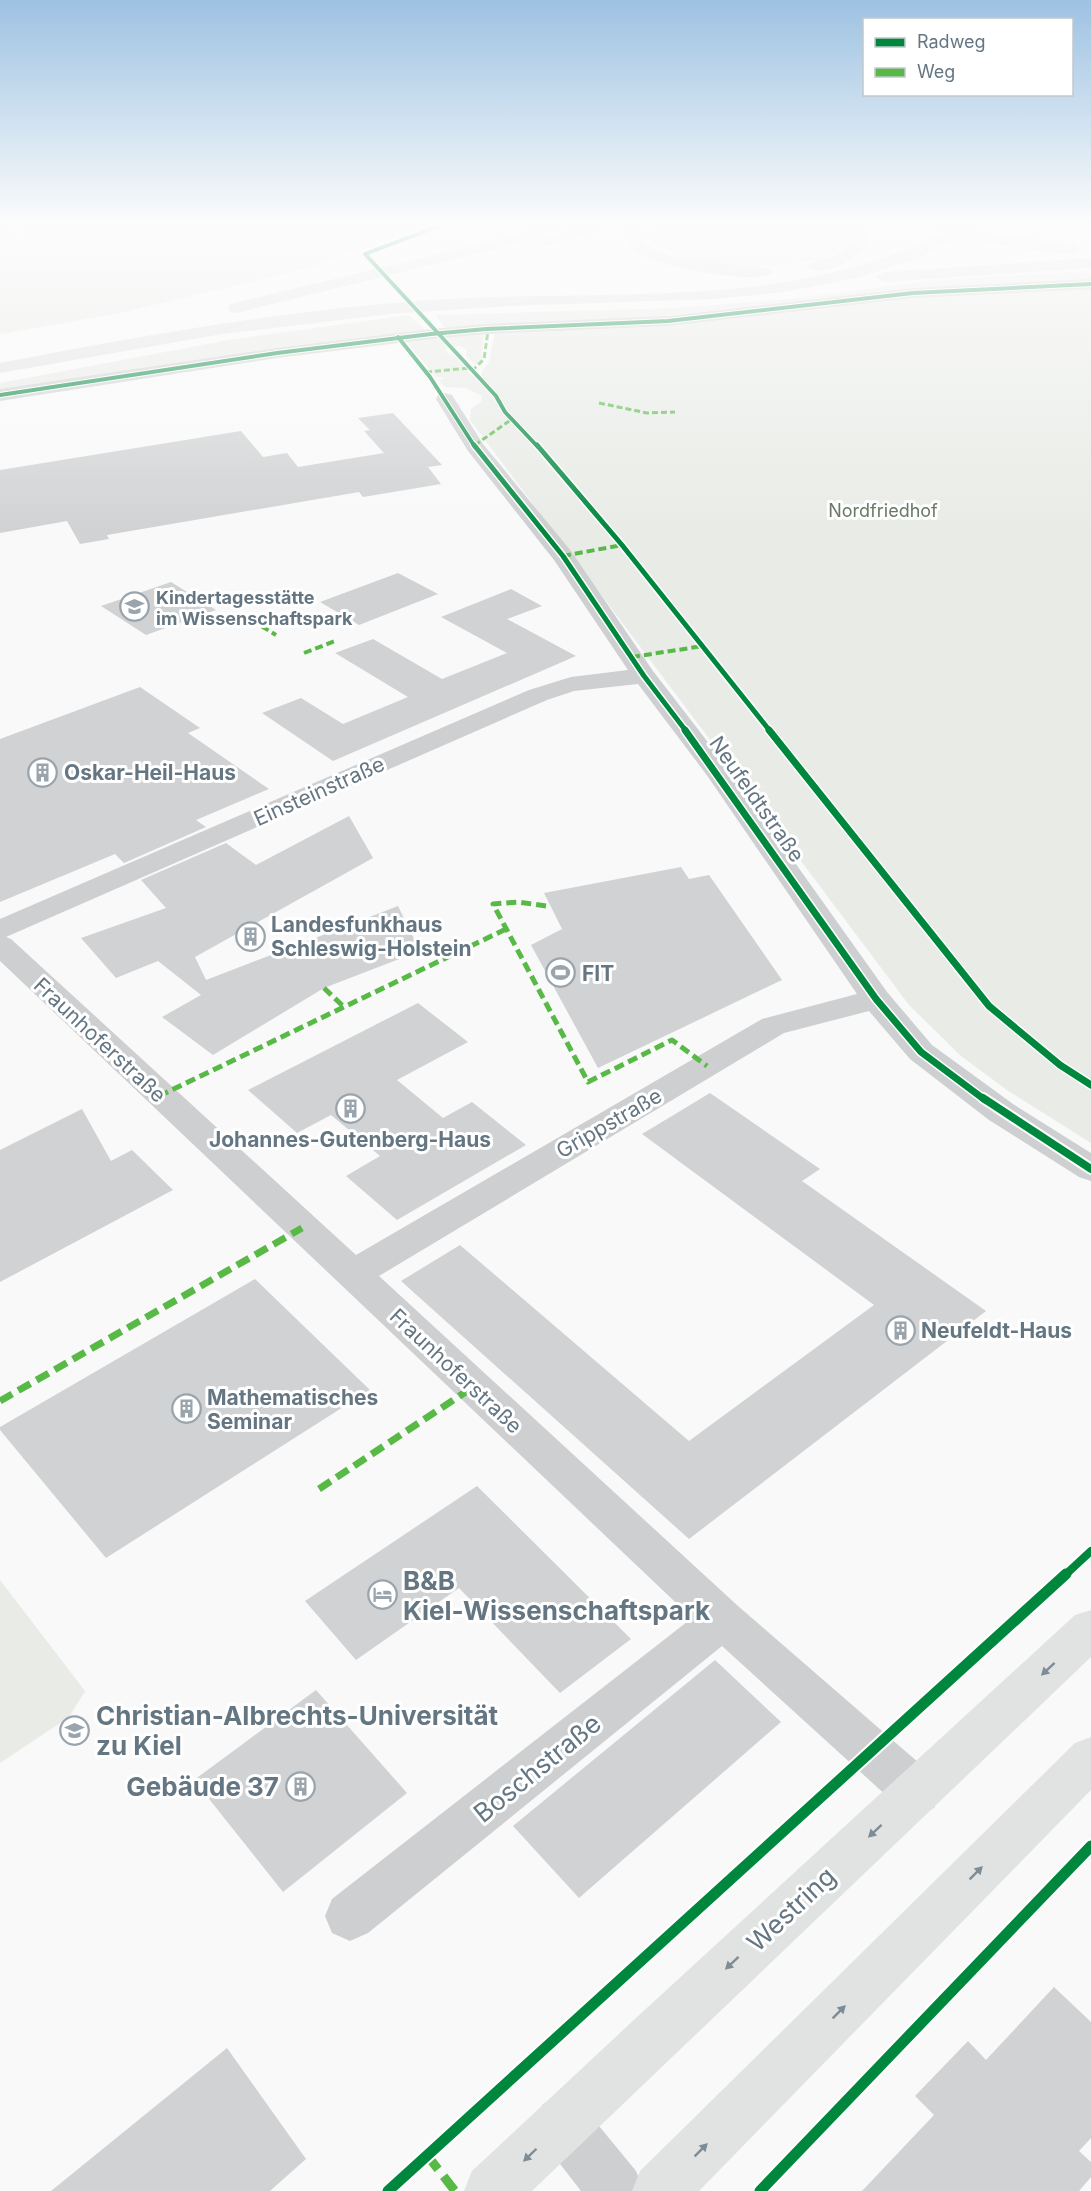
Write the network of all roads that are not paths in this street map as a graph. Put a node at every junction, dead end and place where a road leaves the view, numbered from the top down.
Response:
1 (135, 328) edge
2 (188, 328) edge
3 (235, 328) edge
4 (503, 328) edge
5 (0, 355) edge
6 (60, 356) junction
7 (0, 368) edge
8 (0, 395) edge
9 (445, 399) dead end
10 (644, 676) junction
11 (0, 930) edge
12 (0, 945) edge
13 (876, 999) junction
14 (1091, 1169) edge
15 (353, 1274) junction
16 (723, 1619) junction
17 (1091, 1629) edge
18 (1091, 1758) edge
19 (917, 1792) junction
20 (350, 1916) dead end
21 (562, 2123) junction
22 (492, 2191) edge
23 (616, 2191) edge
24 (660, 2191) edge

1 - 5 main road
2 - 6 main road
3 - 6 main road
4 - 8 street
6 - 7 main road
9 - 10 street, Neufeldtstraße
10 - 11 street, Einsteinstraße
10 - 13 street, Neufeldtstraße
12 - 15 street, Fraunhoferstraße
13 - 14 street, Neufeldtstraße
13 - 15 street, Grippstraße
15 - 16 street, Fraunhoferstraße
16 - 19 street, Fraunhoferstraße
16 - 20 street, Boschstraße
17 -> 19 main road, Westring
24 -> 18 main road
19 -> 21 main road, Westring
21 -> 22 main road, Westring
21 - 23 street

